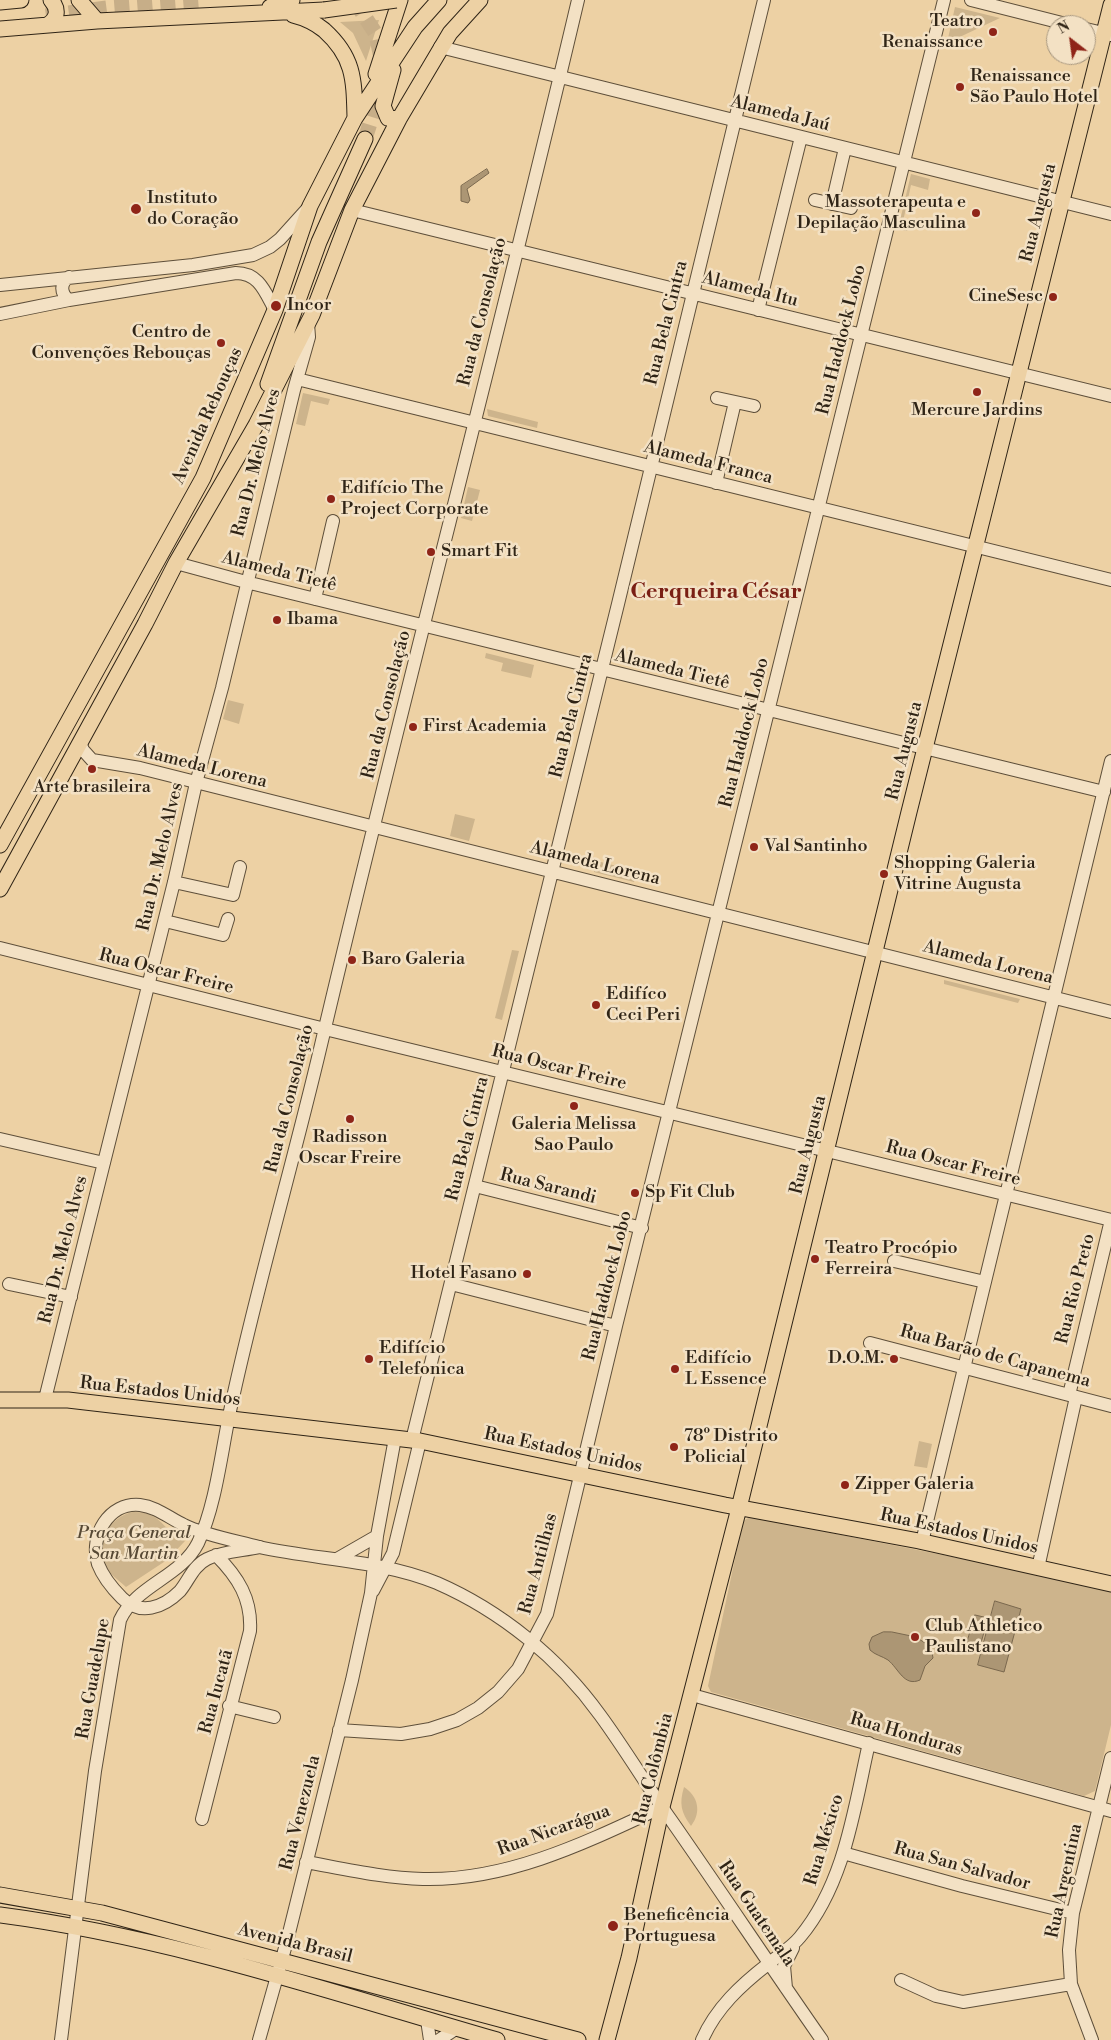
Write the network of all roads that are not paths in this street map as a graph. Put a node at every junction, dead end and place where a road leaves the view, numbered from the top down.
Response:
1 (21, 0) edge
2 (51, 0) edge
3 (78, 0) edge
4 (292, 0) edge
5 (398, 0) edge
6 (439, 0) edge
7 (480, 0) edge
8 (578, 0) edge
9 (764, 0) edge
10 (944, 0) edge
11 (971, 0) edge
12 (0, 2) edge
13 (1111, 5) edge
14 (260, 12) junction
15 (1046, 19) edge
16 (0, 20) edge
17 (47, 21) junction
18 (97, 21) junction
19 (0, 30) edge
20 (1107, 34) edge
21 (403, 44) junction
22 (440, 48) junction
23 (560, 78) junction
24 (365, 102) junction
25 (355, 118) junction
26 (399, 119) junction
27 (735, 121) junction
28 (801, 137) junction
29 (365, 139) tunnel mouth
30 (845, 148) junction
31 (904, 162) junction
32 (815, 200) dead end
33 (1062, 201) junction
34 (832, 204) junction
35 (310, 206) junction
36 (851, 208) dead end
37 (352, 210) junction
38 (1111, 214) edge
39 (517, 250) junction
40 (194, 265) junction
41 (70, 277) junction
42 (195, 280) junction
43 (0, 285) edge
44 (692, 294) junction
45 (69, 300) junction
46 (275, 310) junction
47 (758, 310) junction
48 (0, 314) edge
49 (308, 323) junction
50 (861, 335) junction
51 (1018, 374) junction
52 (297, 379) junction
53 (1111, 396) edge
54 (717, 398) dead end
55 (735, 402) junction
56 (754, 406) dead end
57 (474, 424) junction
58 (256, 425) junction
59 (650, 468) junction
60 (716, 483) junction
61 (818, 508) junction
62 (333, 521) dead end
63 (975, 546) junction
64 (176, 563) junction
65 (1111, 580) edge
66 (246, 582) junction
67 (315, 600) junction
68 (424, 626) junction
69 (601, 670) junction
70 (768, 711) junction
71 (80, 742) junction
72 (926, 750) junction
73 (1111, 762) edge
74 (196, 783) junction
75 (1104, 792) junction
76 (374, 828) junction
77 (0, 845) edge
78 (240, 867) dead end
79 (550, 872) junction
80 (174, 882) junction
81 (0, 889) edge
82 (718, 913) junction
83 (228, 919) dead end
84 (165, 921) junction
85 (0, 948) edge
86 (875, 952) junction
87 (147, 985) junction
88 (1053, 997) junction
89 (1111, 1012) edge
90 (325, 1029) junction
91 (503, 1072) junction
92 (669, 1112) junction
93 (0, 1140) edge
94 (826, 1152) junction
95 (104, 1163) junction
96 (475, 1186) junction
97 (1006, 1195) junction
98 (1111, 1220) edge
99 (642, 1228) junction
100 (894, 1261) dead end
101 (985, 1282) junction
102 (9, 1284) dead end
103 (451, 1284) junction
104 (71, 1297) junction
105 (616, 1326) junction
106 (870, 1343) dead end
107 (964, 1368) junction
108 (1072, 1396) junction
109 (45, 1399) junction
110 (0, 1400) edge
111 (1111, 1406) edge
112 (229, 1419) junction
113 (395, 1438) junction
114 (416, 1440) junction
115 (581, 1474) junction
116 (739, 1508) junction
117 (202, 1531) junction
118 (377, 1536) junction
119 (922, 1542) junction
120 (254, 1548) junction
121 (216, 1556) junction
122 (337, 1559) junction
123 (381, 1567) junction
124 (1038, 1568) junction
125 (235, 1575) junction
126 (1111, 1584) edge
127 (129, 1605) junction
128 (533, 1642) junction
129 (692, 1695) junction
130 (229, 1706) junction
131 (274, 1717) dead end
132 (339, 1730) junction
133 (870, 1743) junction
134 (1111, 1758) edge
135 (662, 1807) junction
136 (1105, 1809) edge
137 (202, 1819) dead end
138 (843, 1853) junction
139 (306, 1862) junction
140 (0, 1895) edge
141 (79, 1907) junction
142 (1073, 1913) junction
143 (0, 1915) edge
144 (76, 1926) junction
145 (798, 1939) junction
146 (280, 1960) junction
147 (768, 1964) junction
148 (275, 1977) junction
149 (901, 1980) dead end
150 (1071, 1984) junction
151 (786, 1989) junction
152 (433, 2000) junction
153 (427, 2020) junction
154 (456, 2028) junction
155 (61, 2040) edge
156 (259, 2040) edge
157 (430, 2040) edge
158 (439, 2040) edge
159 (498, 2040) edge
160 (578, 2040) edge
161 (607, 2040) edge
162 (702, 2040) edge
163 (822, 2040) edge
164 (1092, 2040) edge

1 - 12 main road
2 - 17 main road
3 - 18 main road
4 - 14 main road
5 - 14 main road, bridge
5 - 24 main road
6 - 21 main road, Avenida Rebouças
7 - 22 main road
8 - 23 street, Rua da Consolação
9 - 27 street, Rua Bela Cintra
10 - 31 street, Rua Haddock Lobo
11 - 15 street
13 - 20 main road, Rua Augusta
14 - 18 main road
14 - 25 main road
16 - 17 main road
17 - 18 main road
17 - 19 main road
20 - 33 main road, Rua Augusta
21 - 24 main road, Avenida Rebouças
21 - 26 main road
22 - 23 street, Alameda Jaú
22 - 26 main road
23 - 27 street, Alameda Jaú
23 - 39 street, Rua da Consolação
24 - 25 main road, Avenida Rebouças
25 - 35 main road, Avenida Rebouças
26 - 37 main road
27 - 28 street, Alameda Jaú
27 - 44 street, Rua Bela Cintra
28 - 30 street, Alameda Jaú
28 - 47 street
29 - 58 main road
30 - 31 street, Alameda Jaú
30 - 34 street
31 - 33 street, Alameda Jaú
31 - 50 street, Rua Haddock Lobo
32 - 34 street
33 - 38 street, Alameda Jaú
33 - 51 main road, Rua Augusta
34 - 36 street
35 - 40 street
35 - 46 main road, Avenida Rebouças
37 - 39 street, Alameda Itu
37 - 49 main road
39 - 44 street, Alameda Itu
39 - 57 street, Rua da Consolação
40 - 41 street
40 - 42 street
41 - 43 street
41 - 45 street
42 - 45 street
42 - 46 street
44 - 47 street, Alameda Itu
44 - 59 street, Rua Bela Cintra
45 - 48 street
46 - 77 main road, Avenida Rebouças
47 - 50 street, Alameda Itu
49 - 52 street, Rua Dr. Melo Alves
49 - 58 main road
50 - 51 street, Alameda Itu
50 - 61 street, Rua Haddock Lobo
51 - 53 street, Alameda Itu
51 - 63 main road, Rua Augusta
52 - 57 street, Alameda Franca
52 - 66 street, Rua Dr. Melo Alves
54 - 55 street
55 - 56 street
55 - 60 street
57 - 59 street, Alameda Franca
57 - 68 street, Rua da Consolação
58 - 64 main road
59 - 60 street, Alameda Franca
59 - 69 street, Rua Bela Cintra
60 - 61 street, Alameda Franca
61 - 63 street, Alameda Franca
61 - 70 street, Rua Haddock Lobo
62 - 67 street
63 - 65 street, Alameda Franca
63 - 72 main road, Rua Augusta
64 - 66 street, Alameda Tietê
64 - 71 main road
66 - 67 street, Alameda Tietê
66 - 74 street, Rua Dr. Melo Alves
67 - 68 street, Alameda Tietê
68 - 69 street, Alameda Tietê
68 - 76 street, Rua da Consolação
69 - 70 street, Alameda Tietê
69 - 79 street, Rua Bela Cintra
70 - 72 street, Alameda Tietê
70 - 82 street, Rua Haddock Lobo
71 - 74 street, Alameda Lorena
71 - 81 main road
72 - 75 street, Alameda Tietê
72 - 86 main road, Rua Augusta
73 - 75 street
74 - 76 street, Alameda Lorena
74 - 80 street, Rua Dr. Melo Alves
75 - 88 street
76 - 79 street, Alameda Lorena
76 - 90 street, Rua da Consolação
78 - 80 street
79 - 82 street, Alameda Lorena
79 - 91 street, Rua Bela Cintra
80 - 84 street, Rua Dr. Melo Alves
82 - 86 street, Alameda Lorena
82 - 92 street, Rua Haddock Lobo
83 - 84 street
84 - 87 street, Rua Dr. Melo Alves
85 - 87 street, Rua Oscar Freire
86 - 88 street, Alameda Lorena
86 - 94 main road, Rua Augusta
87 - 90 street, Rua Oscar Freire
87 - 95 street, Rua Dr. Melo Alves
88 - 89 street, Alameda Lorena
88 - 97 street
90 - 91 street, Rua Oscar Freire
90 - 112 street, Rua da Consolação
91 - 92 street, Rua Oscar Freire
91 - 96 street, Rua Bela Cintra
92 - 94 street, Rua Oscar Freire
92 - 99 street, Rua Haddock Lobo
93 - 95 street
94 - 97 street, Rua Oscar Freire
94 - 116 main road, Rua Augusta
95 - 104 street, Rua Dr. Melo Alves
96 - 99 street, Rua Sarandi
96 - 103 street, Rua Bela Cintra
97 - 98 street, Rua Oscar Freire
97 - 101 street
98 - 108 street, Rua Rio Preto
99 - 105 street, Rua Haddock Lobo
100 - 101 street
101 - 107 street
102 - 104 street
103 - 105 street
103 - 114 street, Rua Bela Cintra
104 - 109 street, Rua Dr. Melo Alves
105 - 115 street, Rua Haddock Lobo
106 - 107 street, Rua Barão de Capanema
107 - 108 street, Rua Barão de Capanema
107 - 119 street
108 - 111 street, Rua Barão de Capanema
108 - 124 street, Rua Rio Preto
109 - 110 main road, Rua Estados Unidos
109 - 112 main road, Rua Estados Unidos
112 - 113 main road, Rua Estados Unidos
112 - 117 street, Rua da Consolação
113 - 114 main road, Rua Estados Unidos
113 - 118 street, Rua Venezuela
114 - 115 main road, Rua Estados Unidos
114 - 123 street, Rua Venezuela
115 - 116 main road, Rua Estados Unidos
115 - 128 street, Rua Antilhas
116 - 119 main road, Rua Estados Unidos
116 - 129 main road, Rua Colômbia
117 - 120 street
117 - 127 street, Rua Guadelupe
117 - 127 street
118 - 122 street
118 - 123 street, Rua Venezuela
119 - 124 main road, Rua Estados Unidos
120 - 121 street
120 - 122 street
120 - 125 street
121 - 125 street, Rua Iucatã
121 - 127 street
122 - 123 street
123 - 128 street, Rua Guatemala
123 - 132 street, Rua Venezuela
124 - 126 main road, Rua Estados Unidos
125 - 130 street, Rua Iucatã
127 - 141 street, Rua Guadelupe
128 - 132 street, Rua Antilhas
128 - 135 street, Rua Guatemala
129 - 133 street, Rua Honduras
129 - 135 main road, Rua Colômbia
130 - 131 street
130 - 137 street, Rua Iucatã
132 - 139 street, Rua Venezuela
133 - 136 street, Rua Honduras
133 - 138 street, Rua México
134 - 136 street, Rua Argentina
135 - 139 street, Rua Nicarágua
135 - 147 street, Rua Guatemala
135 - 161 main road, Rua Colômbia
136 - 142 street, Rua Argentina
138 - 142 street, Rua San Salvador
138 - 145 street, Rua México
139 - 146 street, Rua Venezuela
140 - 141 main road, Avenida Brasil
141 - 144 street, Rua Guadelupe
141 - 146 main road, Avenida Brasil
142 - 150 street, Rua Argentina
143 - 144 main road, Avenida Brasil
144 - 148 main road, Avenida Brasil
144 - 155 street, Rua Guadelupe
145 - 147 street, Rua México
145 - 151 street, Rua México
146 - 148 street, Rua Venezuela
146 - 152 main road, Avenida Brasil
147 - 151 street, Rua Guatemala
147 - 162 street, Rua México
148 - 153 main road, Avenida Brasil
148 - 156 street, Rua Venezuela
149 - 150 street
150 - 164 street, Rua Argentina
151 - 163 street, Rua Guatemala
152 - 153 main road
152 - 160 main road, Avenida Brasil
153 - 154 main road, Avenida Brasil
153 - 157 street
154 - 158 street
154 - 159 main road, Avenida Brasil

